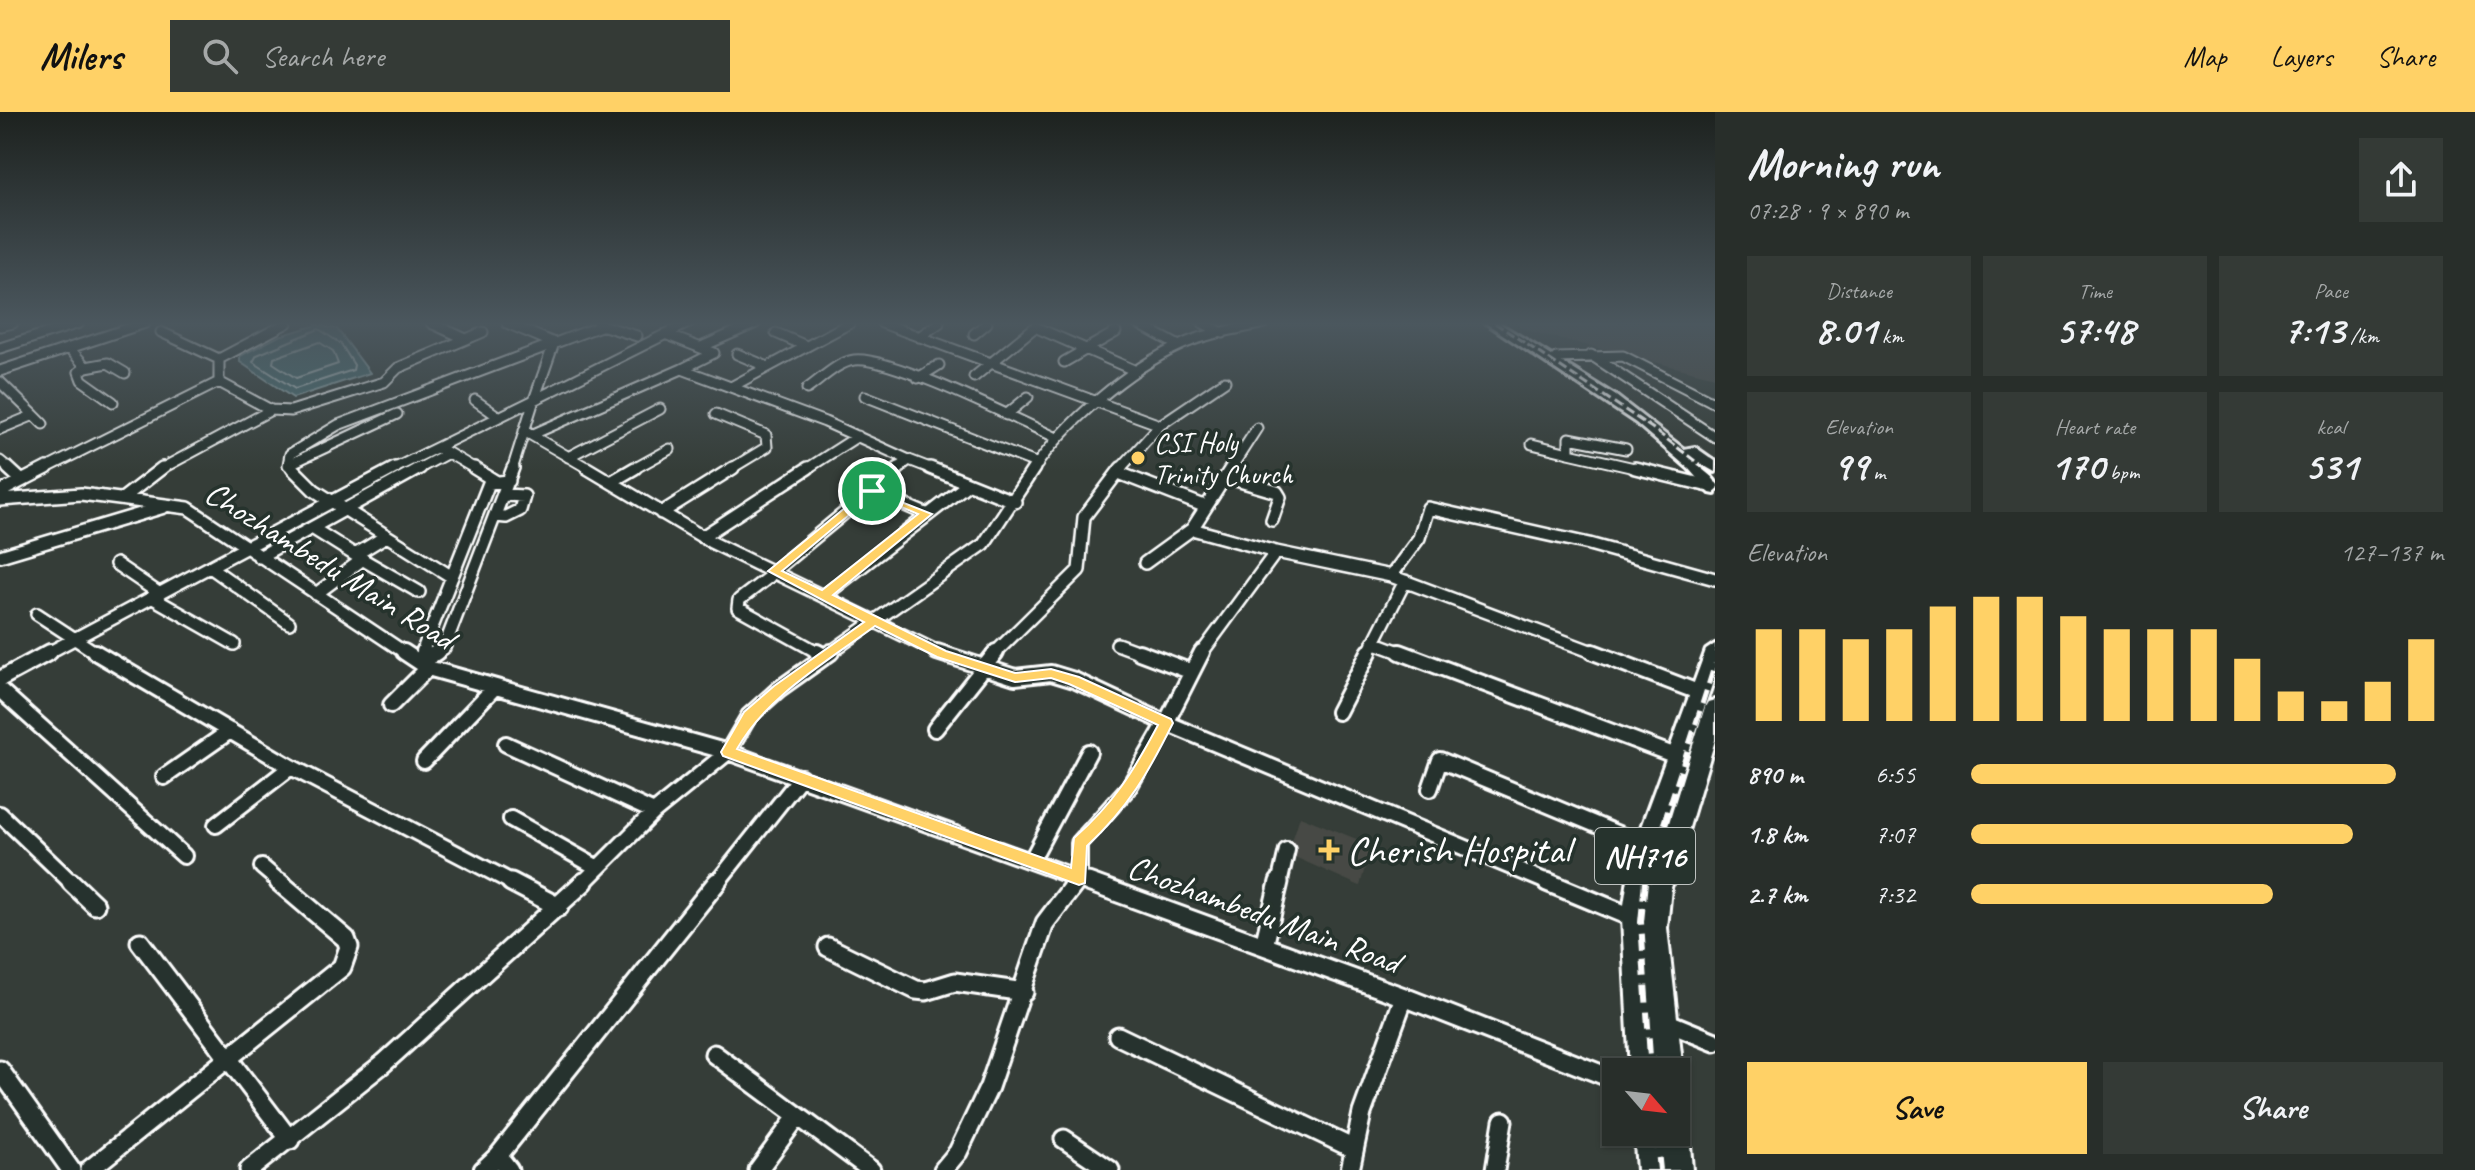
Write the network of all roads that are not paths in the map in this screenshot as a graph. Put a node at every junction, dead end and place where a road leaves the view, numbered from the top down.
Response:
1 (79, 372) edge
2 (219, 372) edge
3 (394, 372) edge
4 (477, 372) edge
5 (544, 372) edge
6 (589, 372) edge
7 (674, 372) edge
8 (691, 372) edge
9 (758, 372) edge
10 (835, 372) edge
11 (899, 372) edge
12 (927, 372) edge
13 (981, 372) edge
14 (1013, 372) edge
15 (1134, 372) edge
16 (1566, 372) edge
17 (1574, 372) edge
18 (1617, 372) edge
19 (1657, 372) edge
20 (918, 378) junction
21 (1225, 381) dead end
22 (0, 382) edge
23 (219, 382) junction
24 (731, 387) junction
25 (807, 389) dead end
26 (959, 395) junction
27 (14, 396) junction
28 (865, 396) dead end
29 (1028, 397) dead end
30 (0, 400) edge
31 (475, 400) dead end
32 (534, 400) junction
33 (113, 402) dead end
34 (1096, 403) junction
35 (1715, 403) edge
36 (660, 409) dead end
37 (271, 410) junction
38 (397, 414) dead end
39 (716, 414) dead end
40 (34, 415) junction
41 (1006, 415) junction
42 (499, 417) junction
43 (43, 424) dead end
44 (1160, 425) junction
45 (1257, 428) dead end
46 (0, 429) edge
47 (528, 433) junction
48 (858, 436) junction
49 (1055, 437) junction
50 (1715, 437) edge
51 (1532, 444) dead end
52 (670, 449) dead end
53 (1626, 449) dead end
54 (443, 450) junction
55 (1569, 453) junction
56 (568, 457) junction
57 (909, 460) junction
58 (0, 461) edge
59 (1038, 464) junction
60 (288, 465) junction
61 (1119, 473) junction
62 (1226, 477) junction
63 (20, 479) junction
64 (1713, 480) edge
65 (495, 481) junction
66 (509, 481) junction
67 (611, 482) junction
68 (968, 484) junction
69 (872, 491) junction
70 (0, 492) edge
71 (505, 495) junction
72 (122, 499) junction
73 (0, 500) edge
74 (331, 500) junction
75 (1015, 502) junction
76 (171, 505) junction
77 (1204, 506) junction
78 (345, 510) junction
79 (661, 513) junction
80 (926, 514) junction
81 (496, 516) junction
82 (1272, 520) dead end
83 (312, 528) junction
84 (1192, 529) junction
85 (386, 536) junction
86 (702, 537) junction
87 (253, 552) junction
88 (1276, 552) junction
89 (0, 556) edge
90 (359, 557) junction
91 (1145, 563) dead end
92 (116, 564) dead end
93 (210, 567) junction
94 (772, 574) junction
95 (1391, 576) junction
96 (452, 577) junction
97 (1715, 579) edge
98 (1405, 581) junction
99 (419, 592) dead end
100 (316, 594) junction
101 (156, 596) junction
102 (824, 596) junction
103 (464, 598) junction
104 (441, 600) junction
105 (37, 614) dead end
106 (873, 621) junction
107 (289, 623) dead end
108 (74, 640) junction
109 (1373, 642) junction
110 (234, 644) dead end
111 (1117, 644) dead end
112 (1715, 650) edge
113 (824, 656) junction
114 (428, 663) junction
115 (982, 666) junction
116 (1192, 672) junction
117 (0, 679) edge
118 (495, 687) junction
119 (0, 690) edge
120 (1706, 700) edge
121 (391, 705) dead end
122 (1338, 712) dead end
123 (1166, 723) junction
124 (935, 729) dead end
125 (230, 731) junction
126 (506, 744) dead end
127 (728, 752) junction
128 (1089, 752) dead end
129 (1676, 756) junction
130 (424, 761) dead end
131 (291, 767) junction
132 (164, 777) dead end
133 (801, 777) junction
134 (1430, 789) dead end
135 (654, 812) junction
136 (0, 814) edge
137 (511, 819) dead end
138 (216, 825) dead end
139 (1647, 846) junction
140 (1287, 850) dead end
141 (184, 856) dead end
142 (1031, 861) junction
143 (262, 867) dead end
144 (598, 868) junction
145 (1079, 878) junction
146 (95, 905) dead end
147 (559, 907) junction
148 (1634, 918) junction
149 (140, 942) dead end
150 (1264, 946) junction
151 (828, 947) dead end
152 (1024, 992) junction
153 (1404, 997) junction
154 (1638, 1011) junction
155 (1665, 1021) junction
156 (1118, 1036) dead end
157 (1715, 1042) edge
158 (714, 1054) dead end
159 (1642, 1058) edge
160 (1669, 1058) edge
161 (229, 1059) junction
162 (0, 1070) edge
163 (1602, 1075) edge
164 (797, 1117) junction
165 (1503, 1121) dead end
166 (1064, 1139) dead end
167 (290, 1140) junction
168 (1649, 1146) edge
169 (1676, 1146) edge
170 (1354, 1149) junction
171 (504, 1163) edge
172 (71, 1170) edge
173 (89, 1170) edge
174 (249, 1170) edge
175 (483, 1170) edge
176 (758, 1170) edge
177 (871, 1170) edge
178 (943, 1170) edge
179 (1110, 1170) edge
180 (1350, 1170) edge
181 (1495, 1170) edge
182 (1651, 1170) edge
183 (1678, 1170) edge

1 - 33 street
2 - 23 street
3 - 37 street
4 - 60 street
5 - 32 street
6 - 32 street
7 - 47 street
8 - 24 street
9 - 24 street
10 - 25 street
11 - 20 street
12 - 20 street
13 - 26 street
14 - 34 street
15 - 34 street
16 - 64 highway
17 - 64 highway
18 - 50 street
19 - 35 street
20 - 26 street
21 - 44 street
22 - 27 street
23 - 37 street
23 - 63 street
24 - 48 street
26 - 41 street
27 - 30 street
27 - 40 street
28 - 59 street
29 - 41 street
31 - 42 street
32 - 42 street
32 - 47 street
34 - 44 street
34 - 49 street
36 - 56 street
37 - 72 street
38 - 60 street
39 - 79 street
40 - 43 street
40 - 46 street
41 - 49 street
42 - 54 street
44 - 61 street
45 - 62 street
47 - 56 street
47 - 66 street
48 - 57 street
48 - 86 street
49 - 59 street
51 - 55 street
52 - 67 street
53 - 55 street
54 - 65 street
54 - 74 street
54 - 78 street
55 - 64 street
56 - 67 street
57 - 68 street
57 - 69 street
58 - 63 street
59 - 75 street
60 - 74 street
61 - 77 street
61 - 115 street
62 - 77 street
62 - 82 street
63 - 70 street
65 - 66 street
65 - 96 street
66 - 71 street
67 - 79 street
68 - 75 street
68 - 80 street
69 - 80 street
69 - 94 street
71 - 81 street
71 - 81 street
72 - 73 street, Chozhambedu Main Road
72 - 76 street, Chozhambedu Main Road
74 - 78 street
74 - 87 street
75 - 106 street
76 - 87 street, Chozhambedu Main Road
76 - 89 street
77 - 84 street
78 - 83 street
78 - 85 street
79 - 86 street
80 - 102 street
81 - 103 street
83 - 87 street
83 - 90 street
84 - 88 street
84 - 91 street
85 - 90 street
85 - 96 street
86 - 94 street
87 - 93 street
87 - 100 street, Chozhambedu Main Road
88 - 95 street
88 - 116 street
90 - 99 street
90 - 100 street
92 - 101 street
93 - 101 street
93 - 107 street
94 - 102 street
94 - 113 street
95 - 97 street
95 - 98 street
96 - 104 street
98 - 109 street
98 - 120 street
100 - 114 street, Chozhambedu Main Road
101 - 108 street
101 - 110 street
102 - 106 street
103 - 104 street
103 - 114 street
104 - 114 street
105 - 108 street
106 - 113 street
106 - 115 street
108 - 117 street
108 - 125 street
109 - 122 street
109 - 129 street
111 - 116 street
112 - 120 highway, NH716
113 - 127 street
114 - 118 street, Chozhambedu Main Road
114 - 121 street
115 - 123 street
115 - 124 street
116 - 123 street
118 - 127 street, Chozhambedu Main Road
118 - 130 street
119 - 141 street
120 - 129 highway, NH716
120 - 155 highway, NH716
123 - 145 street
123 - 148 street
125 - 131 street
125 - 132 street
126 - 135 street
127 - 133 street, Chozhambedu Main Road
127 - 135 street
128 - 142 street
129 - 139 highway, NH716
131 - 138 street
131 - 147 street
133 - 142 street, Chozhambedu Main Road
133 - 171 street
134 - 139 street
135 - 144 street
136 - 146 street
137 - 144 street
139 - 148 highway, NH716
140 - 150 street
142 - 145 street, Chozhambedu Main Road
143 - 161 street
144 - 147 street
145 - 150 street, Chozhambedu Main Road
145 - 152 street
147 - 167 street
148 - 154 highway, NH716
149 - 161 street
150 - 153 street, Chozhambedu Main Road
151 - 152 street
152 - 178 street
153 - 163 street, Chozhambedu Main Road
153 - 170 street
154 - 155 street
154 - 159 highway, NH716
155 - 157 street
155 - 160 highway, NH716
156 - 170 street
158 - 164 street
161 - 167 street
161 - 173 street
162 - 172 street
164 - 176 street
164 - 177 street
165 - 181 street
166 - 179 street
167 - 174 street
168 - 182 highway
169 - 183 highway
170 - 180 street
171 - 175 street

